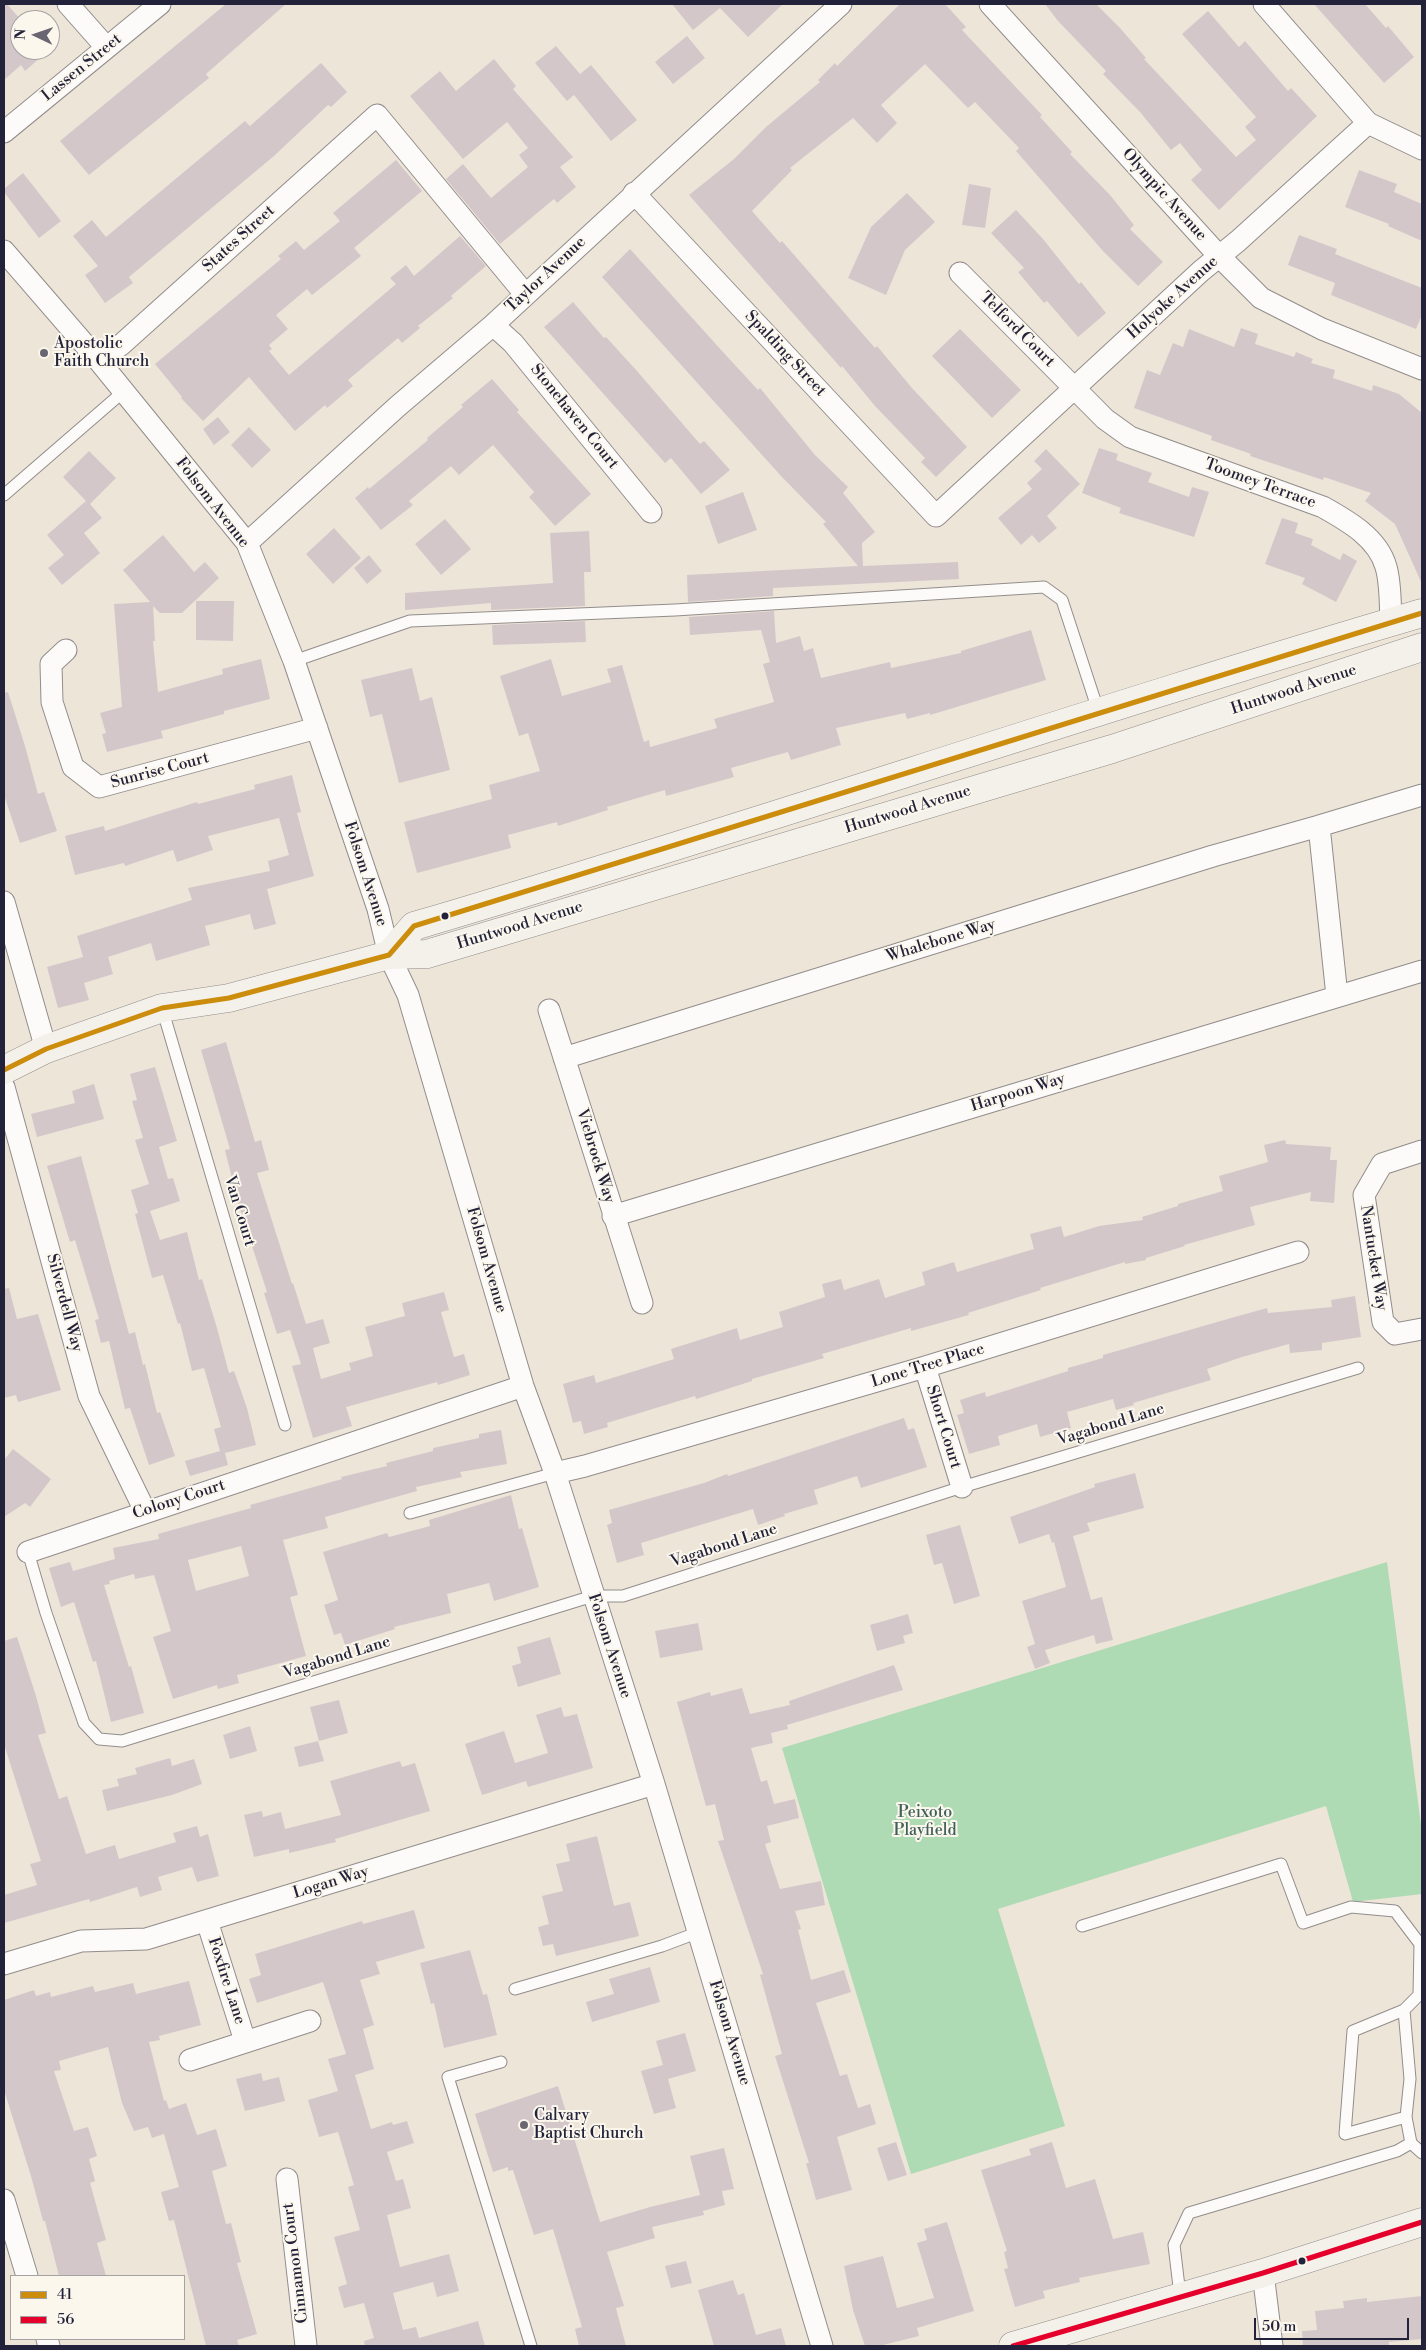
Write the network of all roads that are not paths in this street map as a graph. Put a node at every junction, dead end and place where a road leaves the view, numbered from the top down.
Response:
1 (68, 4) edge
2 (160, 4) edge
3 (841, 4) edge
4 (990, 4) edge
5 (1264, 4) edge
6 (106, 47) junction
7 (1368, 123) junction
8 (4, 132) edge
9 (1422, 149) edge
10 (634, 193) junction
11 (4, 251) edge
12 (1219, 256) junction
13 (960, 273) dead end
14 (525, 294) junction
15 (493, 324) junction
16 (98, 361) junction
17 (1422, 369) edge
18 (1075, 388) junction
19 (123, 392) junction
20 (4, 495) edge
21 (651, 512) dead end
22 (936, 516) joint
23 (247, 543) junction
24 (1422, 613) edge
25 (1391, 622) junction
26 (1422, 647) edge
27 (66, 650) dead end
28 (294, 661) junction
29 (1100, 713) junction
30 (317, 728) junction
31 (1422, 794) edge
32 (1319, 826) junction
33 (4, 902) edge
34 (389, 955) junction
35 (1422, 971) edge
36 (1337, 996) junction
37 (162, 1008) junction
38 (549, 1010) dead end
39 (46, 1049) junction
40 (564, 1058) junction
41 (4, 1070) edge
42 (4, 1087) edge
43 (1422, 1152) edge
44 (613, 1216) junction
45 (1298, 1252) dead end
46 (642, 1302) dead end
47 (1422, 1329) edge
48 (925, 1367) junction
49 (1358, 1368) dead end
50 (523, 1386) junction
51 (285, 1424) dead end
52 (555, 1473) junction
53 (962, 1487) junction
54 (145, 1512) junction
55 (410, 1513) dead end
56 (28, 1552) joint
57 (593, 1596) junction
58 (99, 1740) joint
59 (654, 1784) junction
60 (207, 1921) junction
61 (1082, 1926) dead end
62 (699, 1932) junction
63 (4, 1964) edge
64 (515, 1989) dead end
65 (1404, 2010) junction
66 (310, 2021) dead end
67 (245, 2041) junction
68 (190, 2060) dead end
69 (502, 2062) dead end
70 (1406, 2117) junction
71 (1411, 2143) junction
72 (1422, 2154) edge
73 (287, 2179) dead end
74 (4, 2200) edge
75 (1422, 2222) edge
76 (1263, 2273) junction
77 (27, 2275) edge
78 (1180, 2295) junction
79 (306, 2346) edge
80 (531, 2346) edge
81 (822, 2346) edge
82 (1013, 2346) edge
83 (1272, 2346) edge

1 - 6 street
2 - 6 street, Lassen Street
3 - 10 street, Taylor Avenue
4 - 12 street, Olympic Avenue
5 - 7 street
6 - 8 street, Lassen Street
7 - 9 street
7 - 12 street, Holyoke Avenue
10 - 14 street, Taylor Avenue
10 - 22 street, Spalding Street
11 - 16 street, Folsom Avenue
12 - 17 street, Olympic Avenue
12 - 18 street, Holyoke Avenue
13 - 18 street, Telford Court
14 - 15 street, Taylor Avenue
14 - 16 street, States Street
15 - 21 street, Stonehaven Court
15 - 23 street, Taylor Avenue
16 - 19 street, Folsom Avenue
18 - 22 street, Holyoke Avenue
18 - 25 street, Toomey Terrace
19 - 20 lane
19 - 23 street, Folsom Avenue
23 - 28 street, Folsom Avenue
24 - 25 street, Huntwood Avenue
25 - 29 street, Huntwood Avenue
26 - 34 street, Huntwood Avenue
27 - 30 street, Sunrise Court
28 - 29 lane
28 - 30 street, Folsom Avenue
29 - 34 street, Huntwood Avenue
30 - 34 street, Folsom Avenue
31 - 32 street, Whalebone Way
32 - 36 street
32 - 40 street, Whalebone Way
33 - 39 street
34 - 37 street, Huntwood Avenue
34 - 50 street, Folsom Avenue
35 - 36 street, Harpoon Way
36 - 44 street, Harpoon Way
37 - 39 street, Huntwood Avenue
37 - 51 lane, Van Court
38 - 40 street, Viebrock Way
39 - 41 street, Huntwood Avenue
40 - 44 street, Viebrock Way
42 - 54 street, Silverdell Way
43 - 47 street, Nantucket Way
44 - 46 street, Viebrock Way
45 - 48 street, Lone Tree Place
48 - 52 street, Lone Tree Place
48 - 53 street, Short Court
49 - 53 lane, Vagabond Lane
50 - 52 street, Folsom Avenue
50 - 54 street, Colony Court
52 - 55 lane
52 - 57 street, Folsom Avenue
53 - 57 lane, Vagabond Lane
54 - 56 street, Colony Court
56 - 58 lane, Colony Court
57 - 58 lane, Vagabond Lane
57 - 59 street, Folsom Avenue
59 - 60 street, Logan Way
59 - 62 street, Folsom Avenue
60 - 63 street, Logan Way
60 - 67 street, Foxfire Lane
61 - 65 lane
62 - 64 lane
62 - 81 street, Folsom Avenue
65 - 70 lane
65 - 70 lane
66 - 67 street, Foxfire Lane
67 - 68 street, Foxfire Lane
69 - 80 lane
70 - 71 lane
71 - 72 lane
71 - 78 lane
73 - 79 street, Cinnamon Court
74 - 77 street
75 - 76 street
76 - 78 street
76 - 83 street
78 - 82 street

